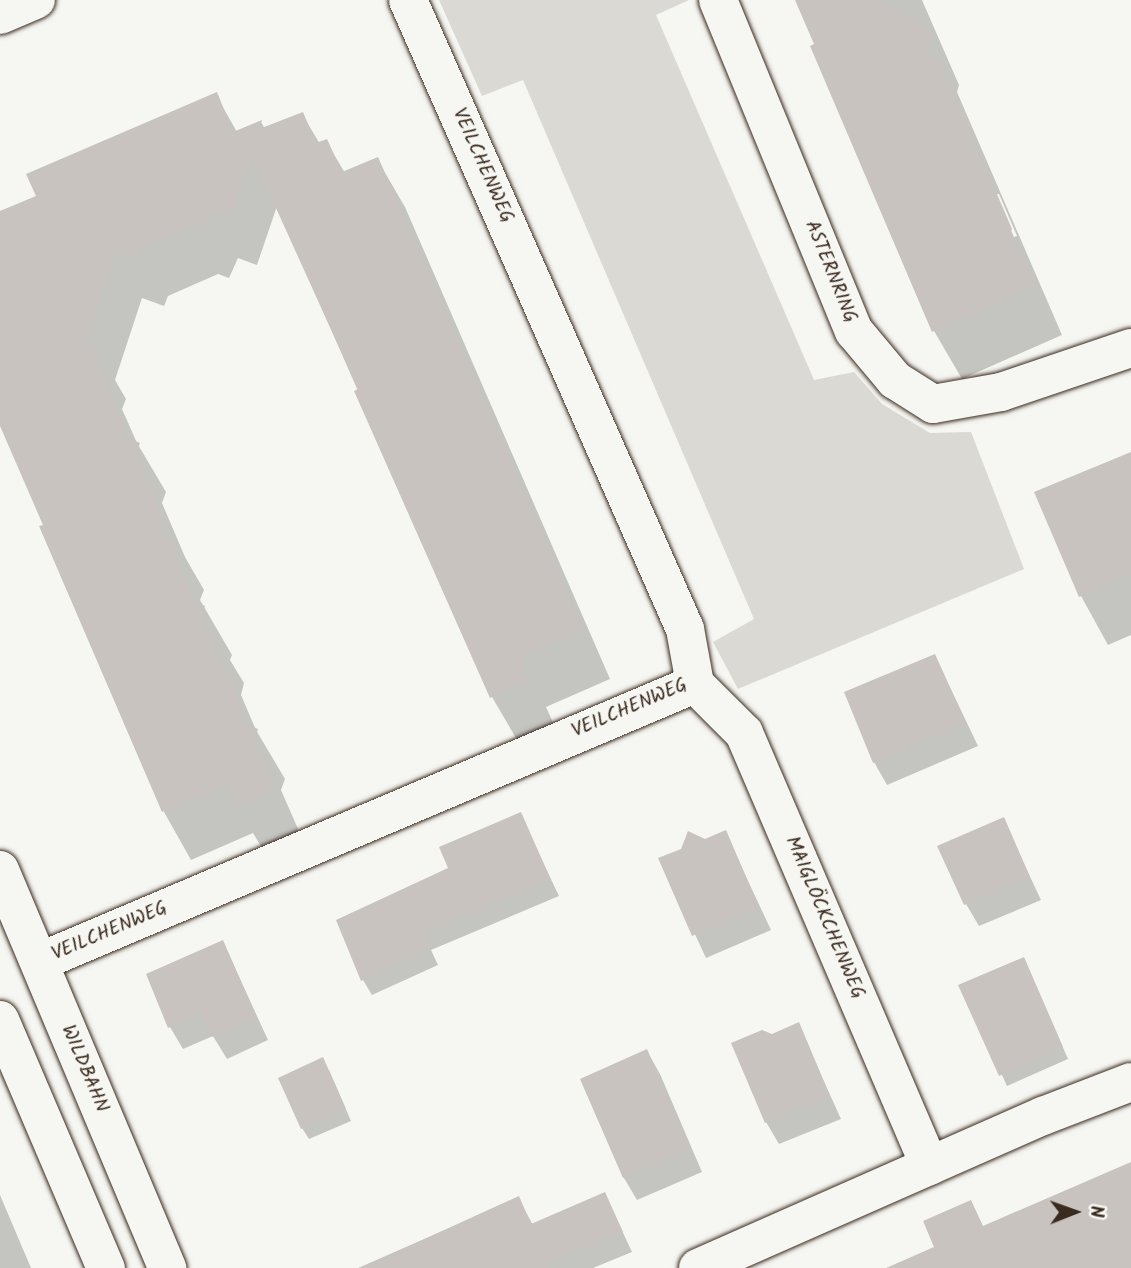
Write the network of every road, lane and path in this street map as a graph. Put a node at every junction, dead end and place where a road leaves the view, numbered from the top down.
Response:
1 (36, 0) edge
2 (408, 0) edge
3 (718, 0) edge
4 (0, 15) edge
5 (1131, 348) edge
6 (695, 684) junction
7 (0, 870) edge
8 (39, 962) junction
9 (64, 1023) junction
10 (6, 1034) edge
11 (1131, 1082) edge
12 (930, 1166) junction
13 (106, 1268) edge
14 (167, 1268) edge
15 (698, 1268) edge

1 - 4 street
2 - 6 street, VEILCHENWEG
3 - 5 street, ASTERNRING
6 - 8 street, VEILCHENWEG
6 - 12 street, MAIGLÖCKCHENWEG
7 - 8 street, WILDBAHN
8 - 9 street, WILDBAHN
9 - 10 street
9 - 14 street, WILDBAHN
10 - 13 street
11 - 12 street
12 - 15 street

